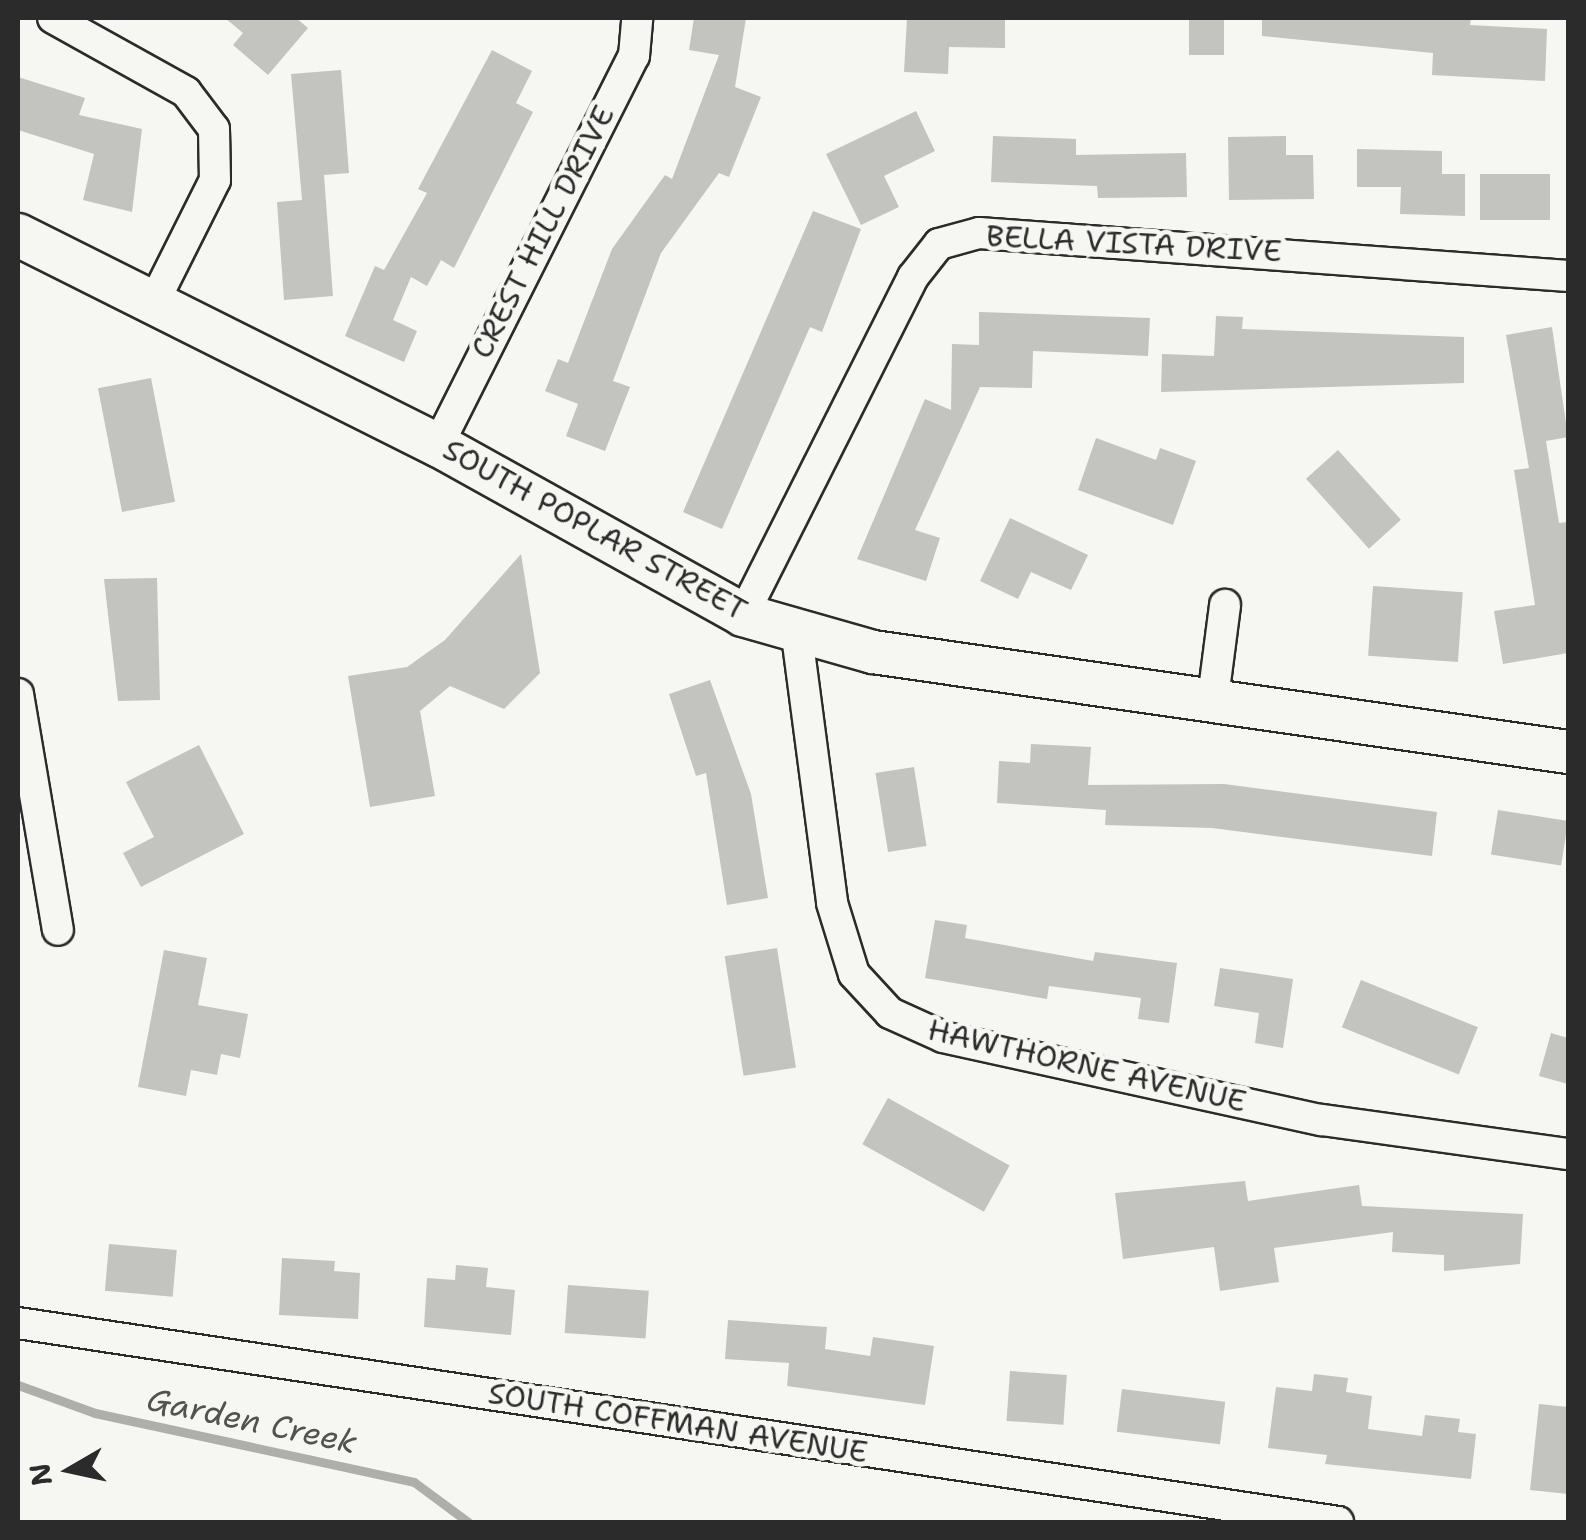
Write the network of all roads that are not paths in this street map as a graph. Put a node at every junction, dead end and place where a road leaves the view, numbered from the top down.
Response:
1 (54, 18) edge
2 (637, 18) edge
3 (18, 235) edge
4 (1568, 276) edge
5 (154, 302) junction
6 (438, 444) junction
7 (1225, 605) dead end
8 (743, 615) junction
9 (796, 628) junction
10 (18, 694) edge
11 (1213, 698) junction
12 (1568, 752) edge
13 (58, 930) dead end
14 (1568, 1154) edge
15 (18, 1323) edge
16 (1338, 1522) edge

1 - 5 street
2 - 6 street, CREST HILL DRIVE
3 - 5 main road, SOUTH POPLAR STREET
4 - 8 street, BELLA VISTA DRIVE
5 - 6 main road, SOUTH POPLAR STREET
6 - 8 main road, SOUTH POPLAR STREET
7 - 11 street
8 - 9 main road, SOUTH POPLAR STREET
9 - 11 main road, SOUTH POPLAR STREET
9 - 14 street, HAWTHORNE AVENUE
10 - 13 street
11 - 12 main road, SOUTH POPLAR STREET
15 - 16 street, SOUTH COFFMAN AVENUE

